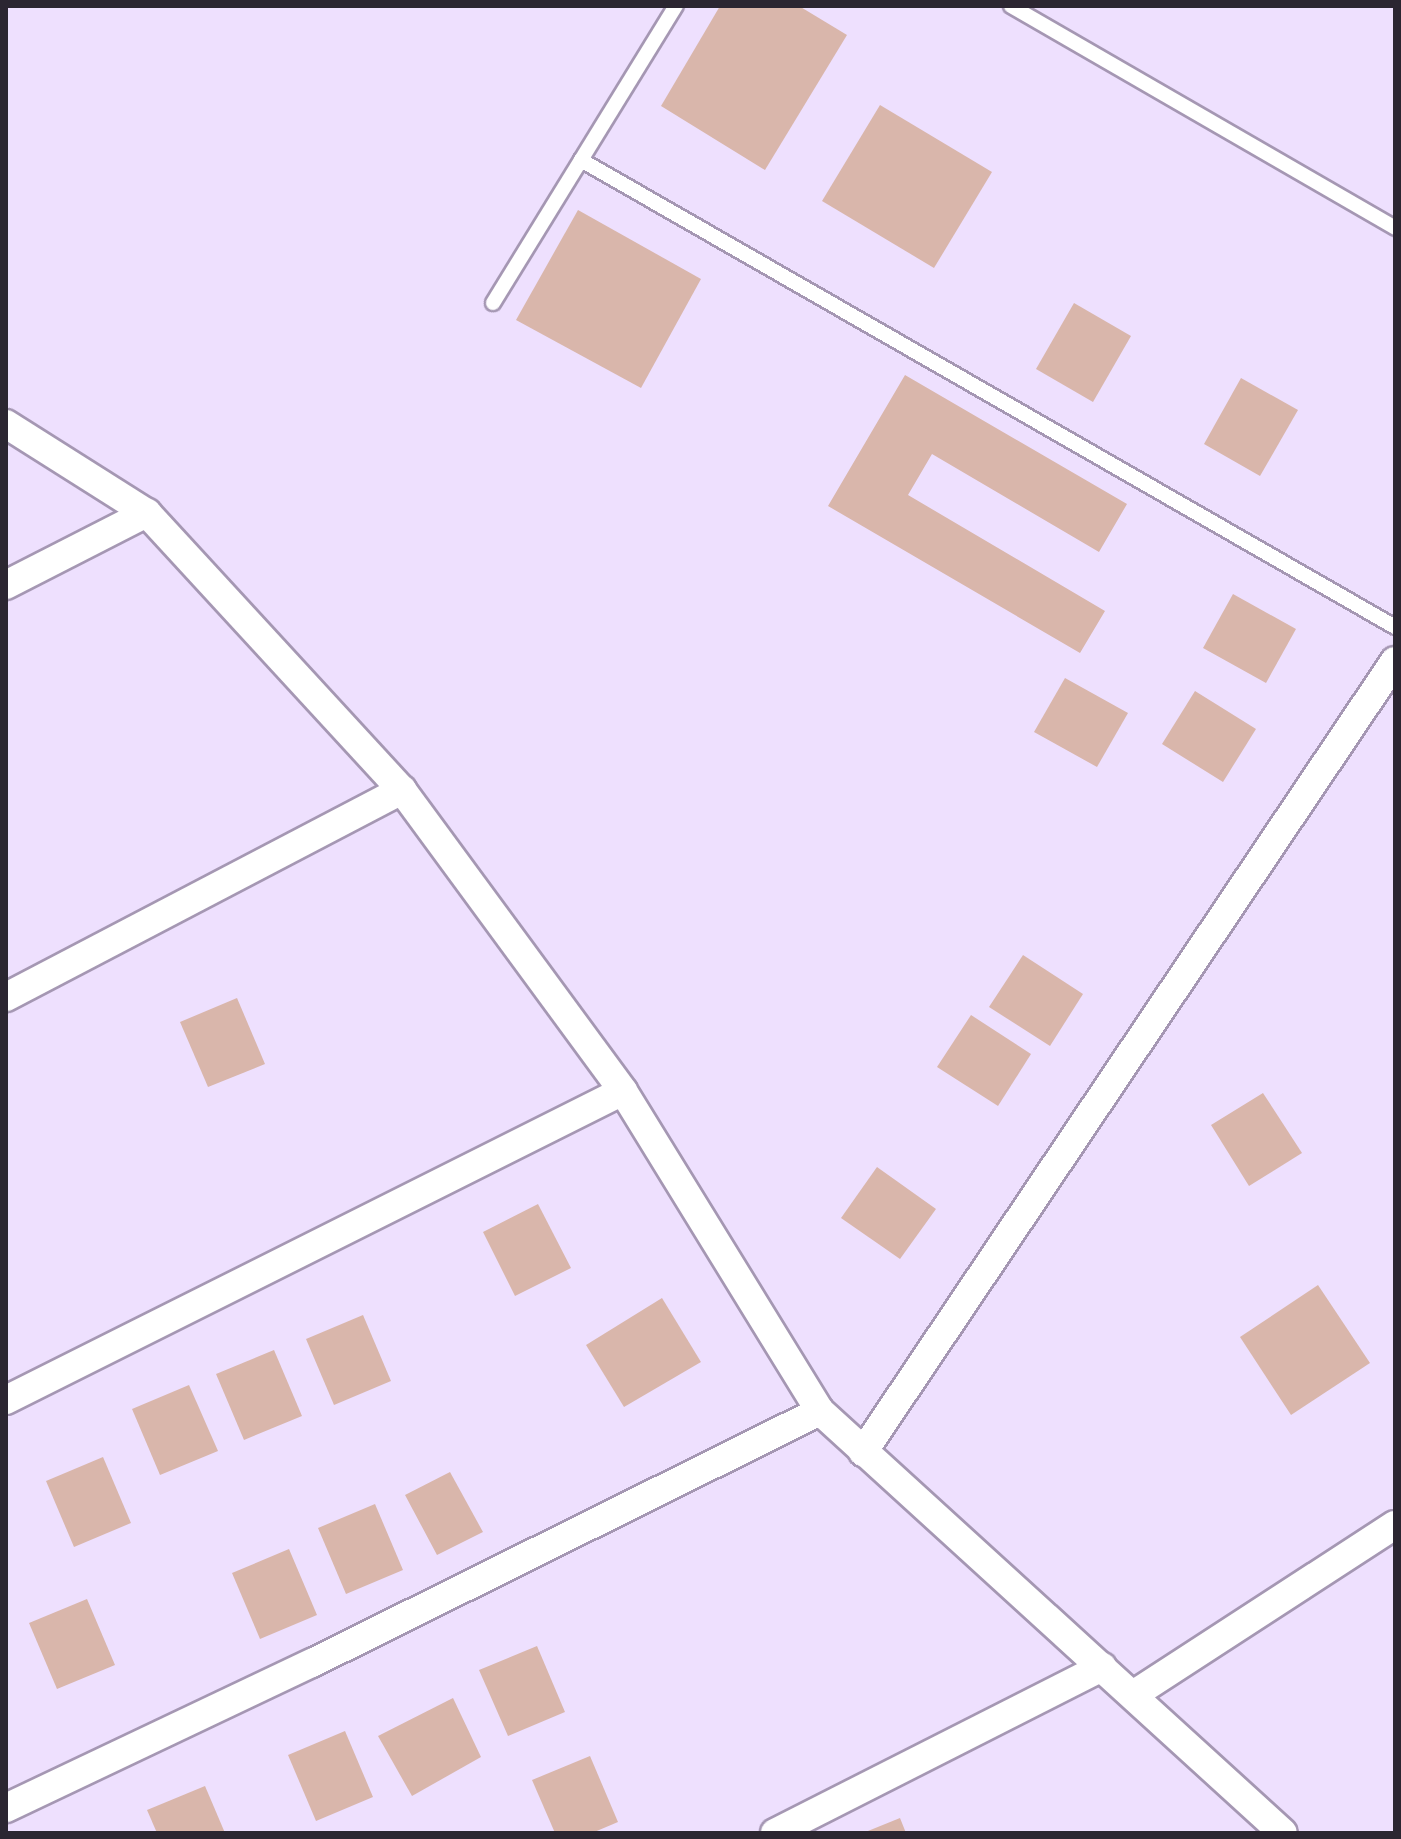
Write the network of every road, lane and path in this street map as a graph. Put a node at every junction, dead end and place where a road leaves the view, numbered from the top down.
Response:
1 (676, 6) edge
2 (1011, 6) edge
3 (581, 160) junction
4 (1395, 228) edge
5 (493, 303) dead end
6 (6, 424) edge
7 (147, 513) junction
8 (6, 585) edge
9 (1395, 627) edge
10 (1395, 661) edge
11 (402, 790) junction
12 (6, 997) edge
13 (623, 1091) junction
14 (6, 1400) edge
15 (820, 1411) junction
16 (863, 1452) junction
17 (1395, 1525) edge
18 (1102, 1667) junction
19 (1133, 1695) junction
20 (6, 1808) edge
21 (775, 1833) edge
22 (1283, 1833) edge

1 - 3 lane
2 - 4 lane
3 - 5 lane
3 - 9 lane
6 - 7 street
7 - 8 street
7 - 11 street
10 - 16 street
11 - 12 street
11 - 13 street
13 - 14 street
13 - 15 street
15 - 16 street
15 - 20 street
16 - 18 street
17 - 19 street
18 - 19 street
18 - 21 street
19 - 22 street

